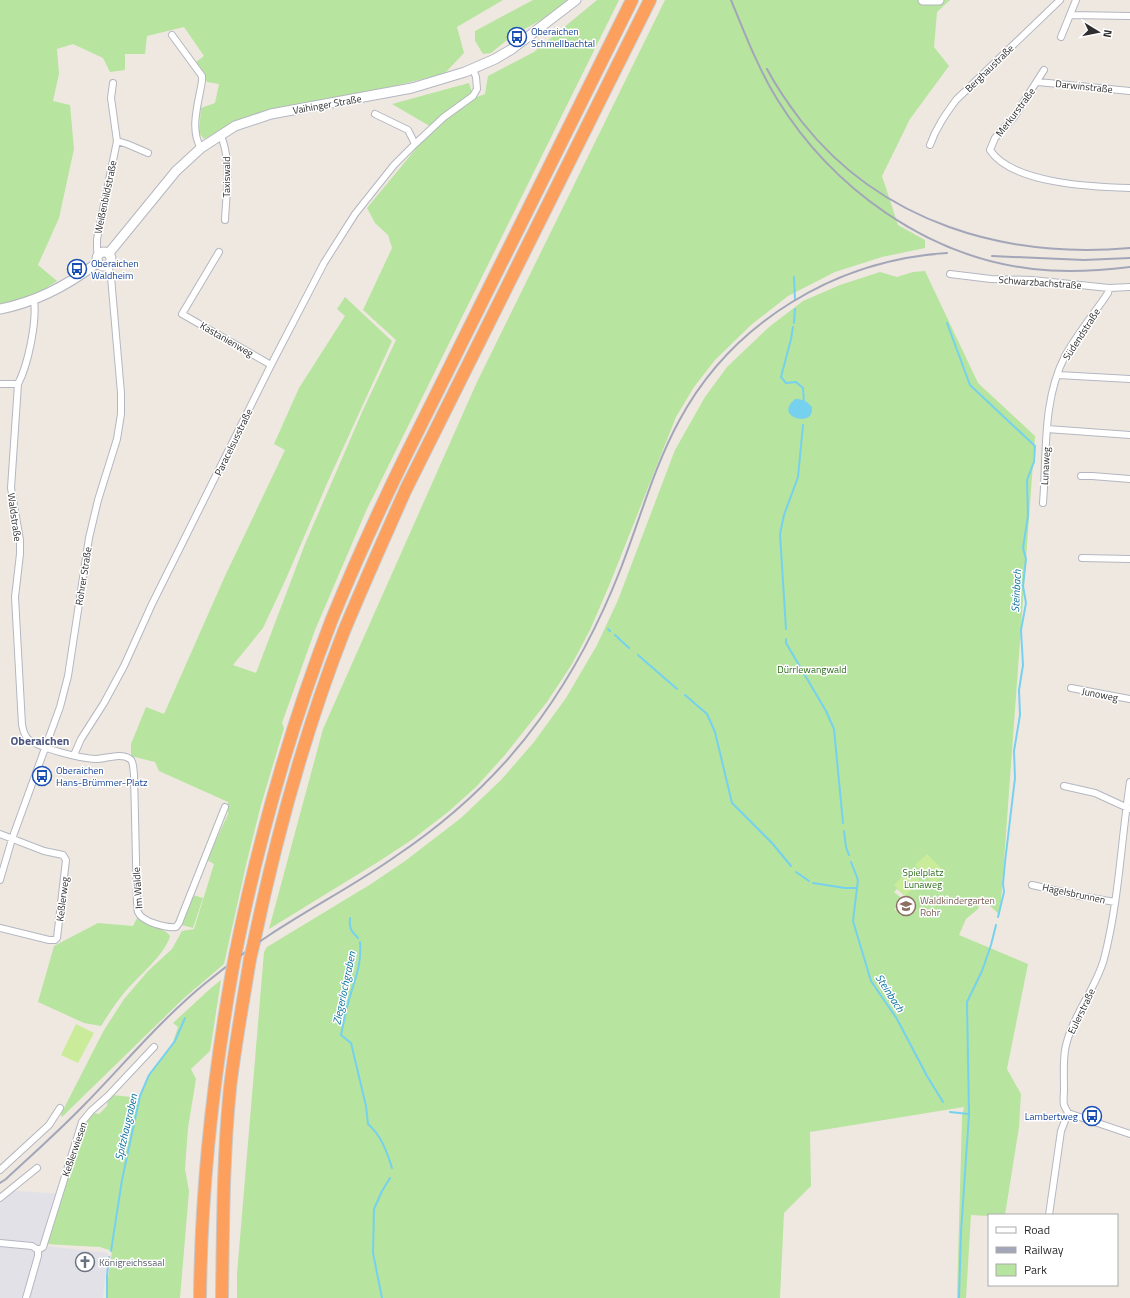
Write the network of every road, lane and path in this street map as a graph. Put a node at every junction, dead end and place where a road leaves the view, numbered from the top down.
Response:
1 (576, 0) edge
2 (632, 0) edge
3 (650, 0) edge
4 (924, 0) edge
5 (939, 0) edge
6 (1060, 0) edge
7 (1076, 0) edge
8 (1071, 15) junction
9 (1130, 16) edge
10 (172, 35) dead end
11 (1061, 37) dead end
12 (473, 69) junction
13 (1044, 70) dead end
14 (1038, 82) junction
15 (113, 83) dead end
16 (1130, 91) edge
17 (375, 114) dead end
18 (220, 134) junction
19 (116, 141) junction
20 (415, 144) junction
21 (930, 145) dead end
22 (201, 148) junction
23 (148, 153) dead end
24 (1130, 188) edge
25 (225, 220) dead end
26 (219, 252) dead end
27 (104, 253) junction
28 (98, 263) junction
29 (108, 265) junction
30 (950, 274) dead end
31 (1130, 287) edge
32 (1109, 288) junction
33 (34, 300) junction
34 (0, 309) edge
35 (271, 365) junction
36 (1058, 375) junction
37 (1130, 379) edge
38 (0, 384) edge
39 (18, 384) junction
40 (1047, 429) junction
41 (1130, 435) edge
42 (1081, 476) dead end
43 (1130, 479) edge
44 (1043, 503) dead end
45 (1082, 558) dead end
46 (1130, 559) edge
47 (1071, 688) dead end
48 (1130, 699) edge
49 (46, 748) junction
50 (74, 755) junction
51 (133, 764) joint
52 (1130, 782) edge
53 (1064, 786) dead end
54 (225, 807) dead end
55 (1128, 808) edge
56 (0, 834) edge
57 (12, 839) junction
58 (0, 880) edge
59 (1032, 885) dead end
60 (1115, 902) junction
61 (0, 928) edge
62 (154, 1047) dead end
63 (60, 1108) dead end
64 (1068, 1113) junction
65 (1130, 1134) edge
66 (37, 1168) dead end
67 (0, 1170) edge
68 (0, 1198) edge
69 (1049, 1214) edge
70 (0, 1243) edge
71 (38, 1250) junction
72 (26, 1298) edge
73 (200, 1298) edge
74 (222, 1298) edge

1 - 12 main road, Vaihinger Straße
2 - 73 highway, bridge
3 - 74 highway, bridge
4 - 5 main road
6 - 21 street, Berghaustraße
7 - 8 street
8 - 9 street
8 - 11 street
10 - 22 street
12 - 18 main road, Vaihinger Straße
12 - 20 street, Paracelsusstraße
13 - 14 street, Merkurstraße
14 - 16 street, Darwinstraße
14 - 24 street, Merkurstraße
15 - 19 street, Weißenbildstraße
17 - 20 street
18 - 22 main road, Vaihinger Straße
18 - 25 street, Taxiswald
19 - 23 street
19 - 27 street, Weißenbildstraße
20 - 35 street, Paracelsusstraße
22 - 27 main road, Vaihinger Straße
26 - 35 street, Kastanienweg
27 - 28 main road
27 - 29 main road
28 - 29 main road
28 - 33 main road
29 - 49 street, Rohrer Straße
30 - 32 street, Schwarzbachstraße
31 - 32 street, Schwarzbachstraße
32 - 36 street, Südendstraße
33 - 34 main road
33 - 39 street, Waldstraße
35 - 50 street, Paracelsusstraße
36 - 37 street
36 - 40 street, Südendstraße
38 - 39 street
39 - 49 street, Waldstraße
40 - 41 street
40 - 44 street, Lunaweg
42 - 43 street
45 - 46 street
47 - 48 street, Junoweg
49 - 50 street, Waldstraße
49 - 57 street, Rohrer Straße
50 - 51 street, Waldstraße
51 - 54 street, Im Wäldle
52 - 55 street, Eulerstraße
53 - 55 street
55 - 60 street, Eulerstraße
56 - 57 street
57 - 58 street, Rohrer Straße
57 - 61 street, Keßlerweg
59 - 60 street, Hagelsbrunnen
60 - 64 street, Eulerstraße
62 - 71 street, Keßlerwiesen
63 - 67 street
64 - 65 street
64 - 69 street
66 - 68 street
70 - 71 street
71 - 72 street, Keßlerwiesen

